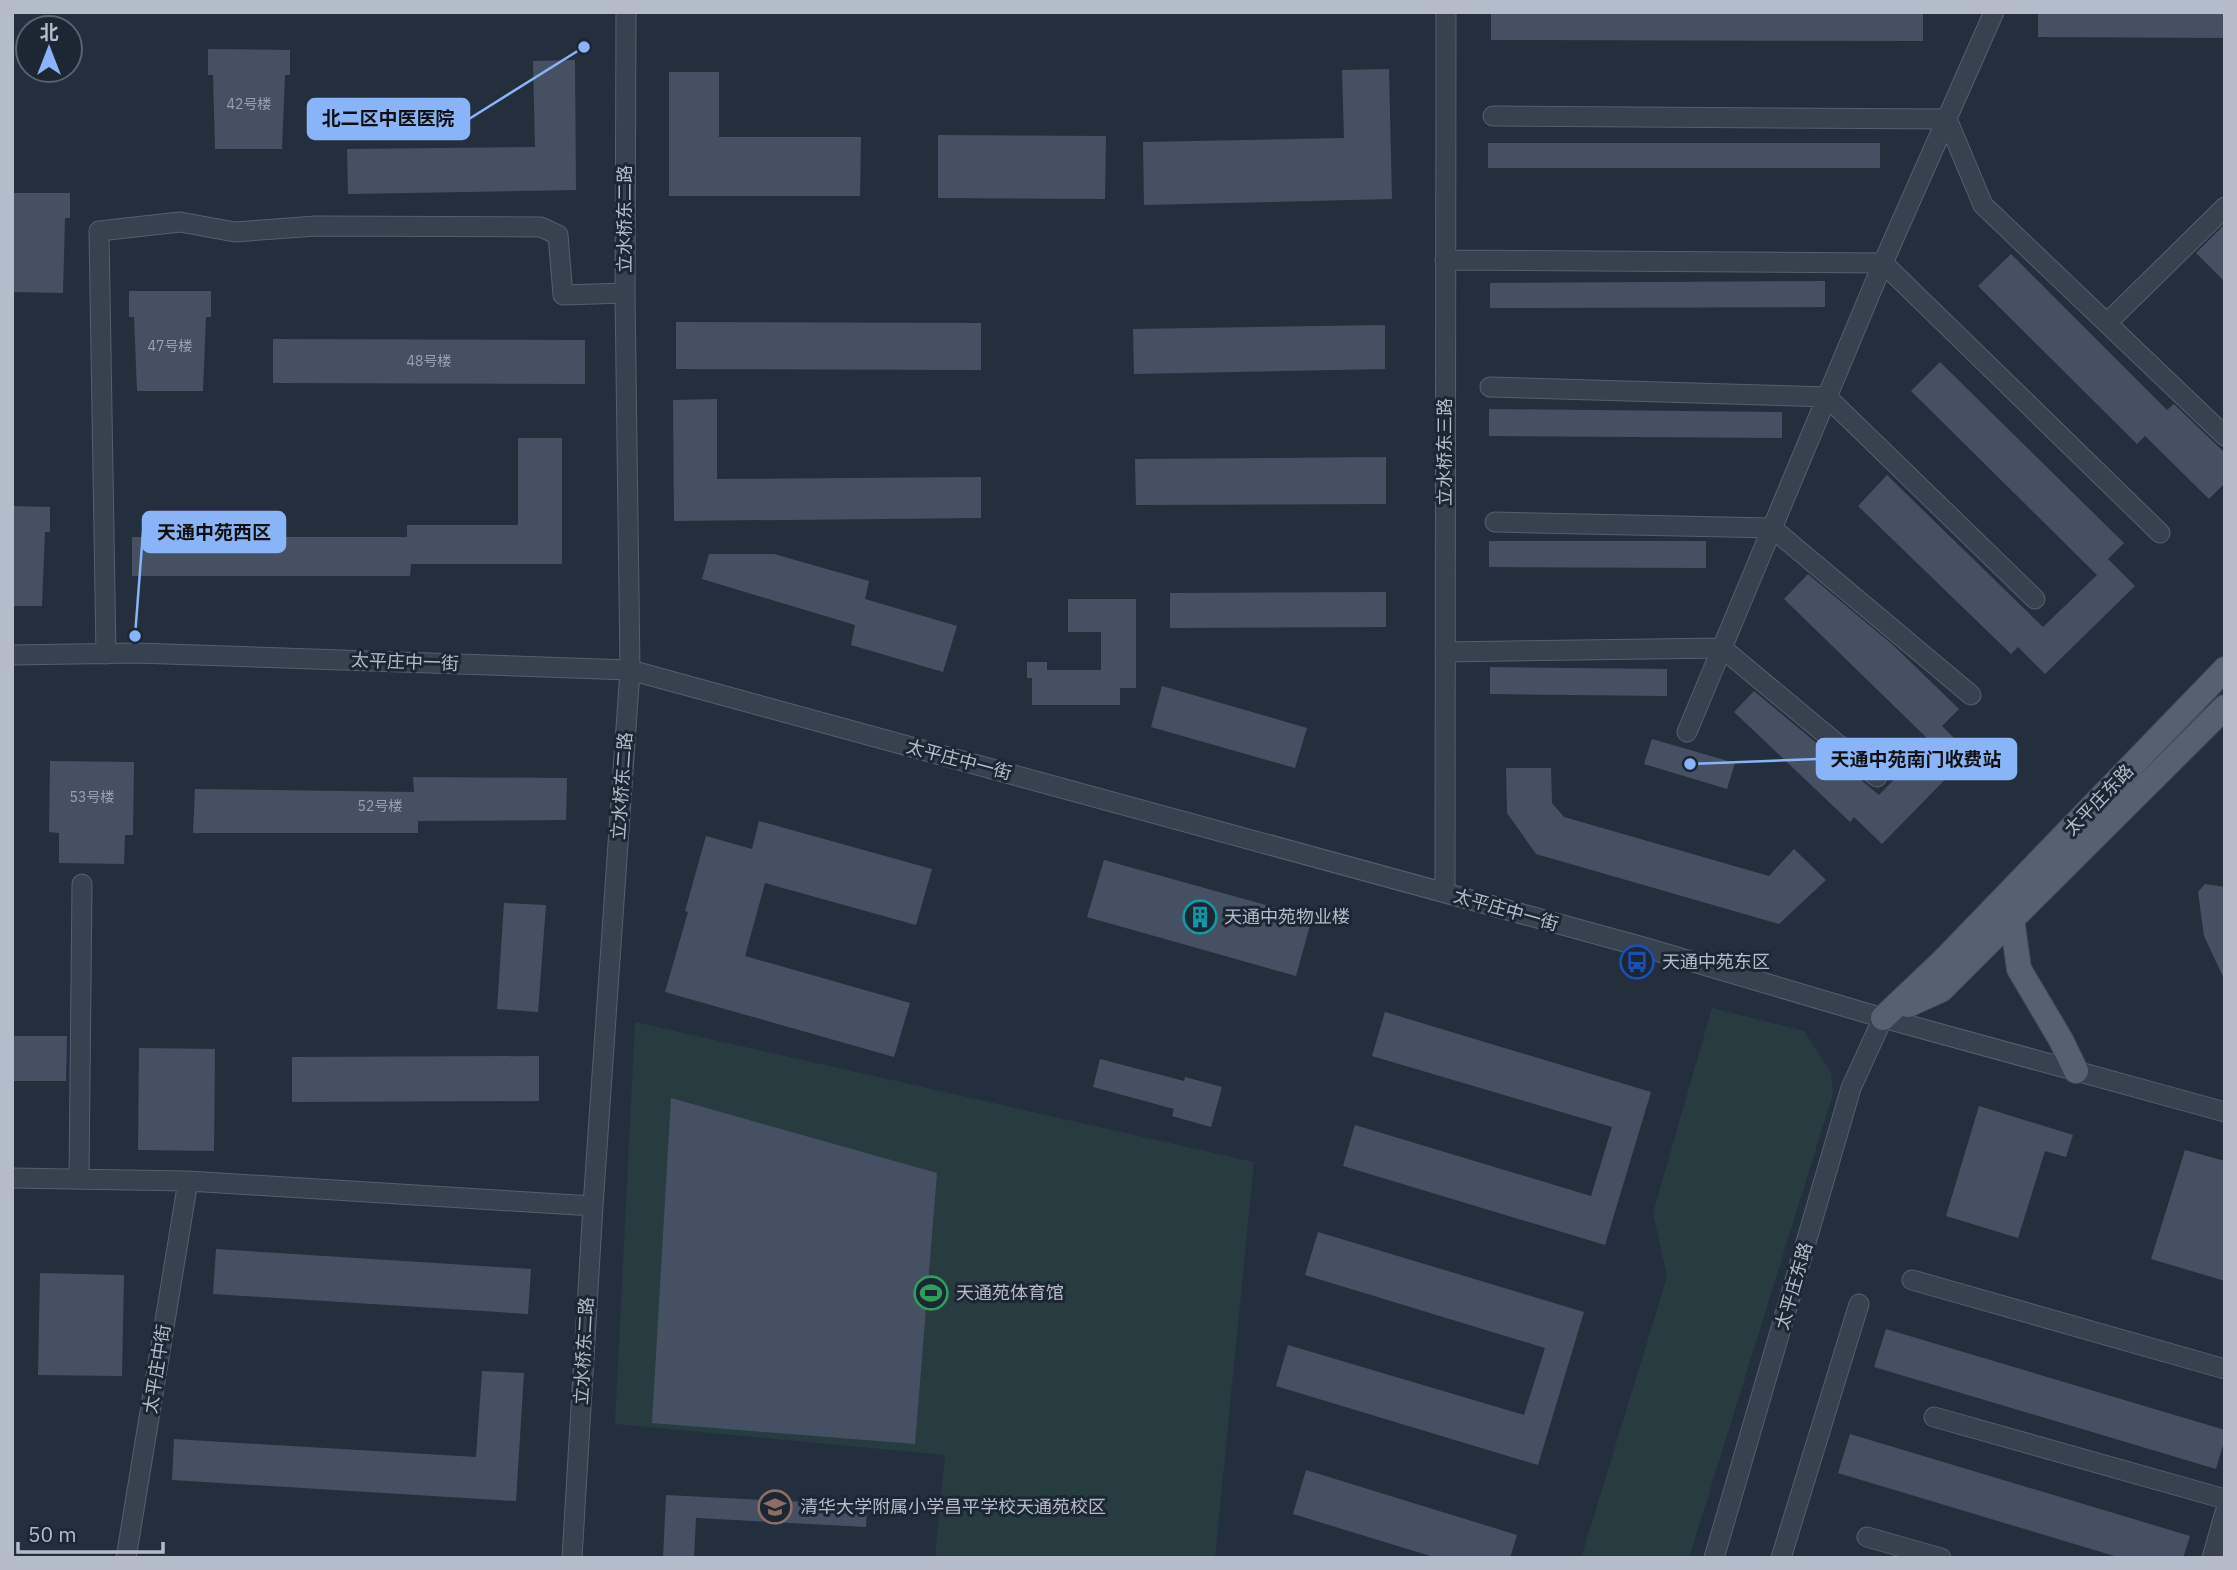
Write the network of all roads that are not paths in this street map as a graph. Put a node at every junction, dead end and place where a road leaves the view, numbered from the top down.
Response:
1 (626, 12) edge
2 (1446, 12) edge
3 (1994, 12) edge
4 (1493, 116) dead end
5 (1947, 120) junction
6 (2225, 207) edge
7 (1445, 260) junction
8 (1883, 264) junction
9 (625, 293) junction
10 (2107, 323) junction
11 (1490, 387) dead end
12 (1827, 397) junction
13 (2225, 436) edge
14 (1495, 522) dead end
15 (1772, 528) junction
16 (2160, 533) dead end
17 (2035, 599) dead end
18 (1722, 648) junction
19 (1445, 652) junction
20 (106, 654) junction
21 (12, 655) edge
22 (630, 670) junction
23 (2225, 670) edge
24 (1972, 695) dead end
25 (2225, 707) edge
26 (1687, 732) dead end
27 (1877, 777) dead end
28 (82, 884) dead end
29 (1445, 892) junction
30 (2012, 919) junction
31 (1884, 1018) junction
32 (2076, 1071) junction
33 (2225, 1112) edge
34 (12, 1178) edge
35 (79, 1179) junction
36 (188, 1181) junction
37 (593, 1206) junction
38 (1912, 1280) dead end
39 (1859, 1304) dead end
40 (2225, 1369) edge
41 (1934, 1417) dead end
42 (2225, 1499) edge
43 (2225, 1512) edge
44 (1867, 1537) dead end
45 (126, 1558) edge
46 (572, 1558) edge
47 (1714, 1558) edge
48 (1781, 1558) edge
49 (1941, 1558) edge
50 (2211, 1558) edge

1 - 9 street, 立水桥东二路
2 - 7 street, 立水桥东三路
3 - 5 street
4 - 5 street
5 - 8 street
5 - 10 street
6 - 10 street
7 - 8 street
7 - 19 street, 立水桥东三路
8 - 12 street
8 - 16 street
9 - 20 street
9 - 22 street, 立水桥东二路
10 - 13 street
11 - 12 street
12 - 15 street
12 - 17 street
14 - 15 street
15 - 18 street
15 - 24 street
18 - 19 street
18 - 26 street
18 - 27 street
19 - 29 street, 立水桥东三路
20 - 21 street, 太平庄中一街
20 - 22 street, 太平庄中一街
22 - 29 street, 太平庄中一街
22 - 37 street, 立水桥东二路
23 - 31 main road, 太平庄东路
25 - 30 main road, 太平庄东路
28 - 35 street
29 - 31 street, 太平庄中一街
30 - 31 main road, 太平庄东路
30 - 32 main road
31 - 32 street, 太平庄中一街
31 - 47 street, 太平庄东路
32 - 33 street, 太平庄中一街
34 - 35 street
35 - 36 street
36 - 37 street
36 - 45 street, 太平庄中街
37 - 46 street, 立水桥东二路
38 - 40 street
39 - 48 street
41 - 42 street
43 - 50 street
44 - 49 street

